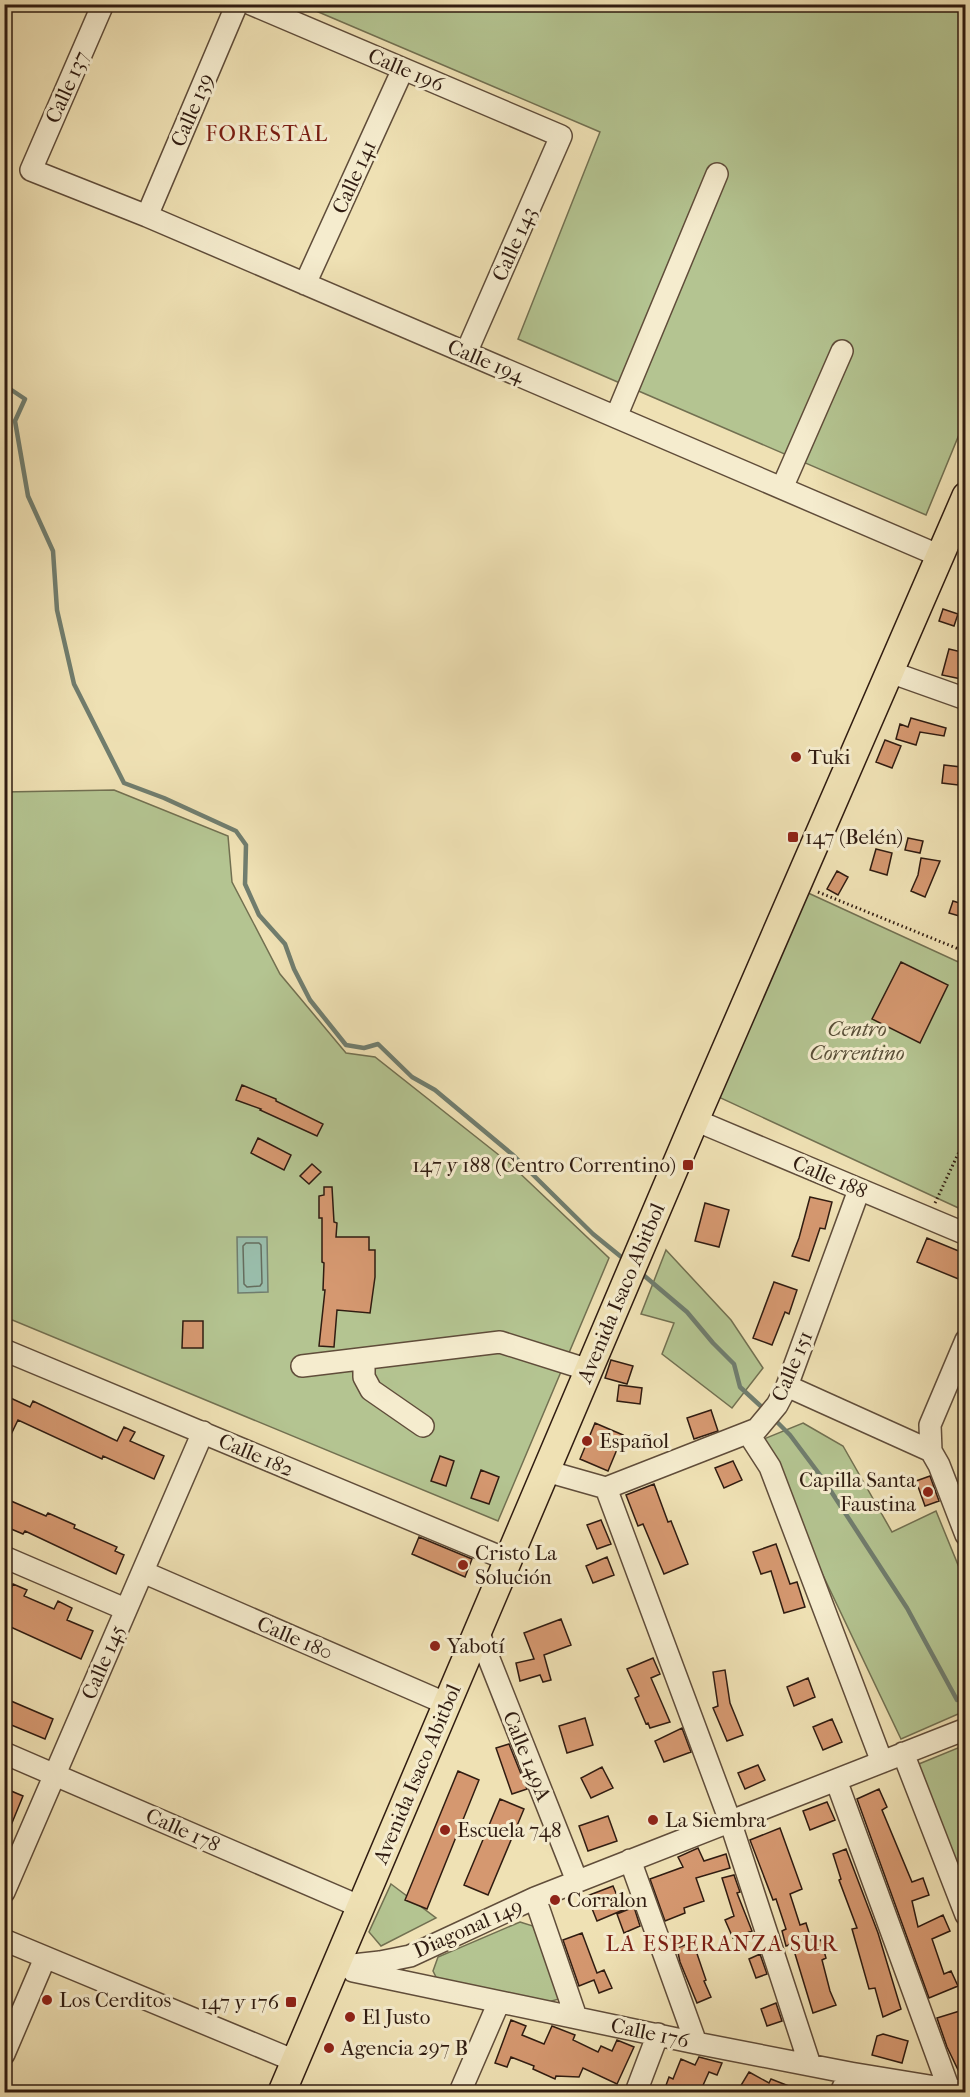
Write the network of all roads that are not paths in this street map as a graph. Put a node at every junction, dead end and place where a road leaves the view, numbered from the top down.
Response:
1 (103, 4) edge
2 (237, 4) edge
3 (251, 4) edge
4 (403, 69) junction
5 (561, 136) joint
6 (31, 170) joint
7 (717, 174) dead end
8 (147, 216) junction
9 (305, 284) junction
10 (842, 351) dead end
11 (466, 353) junction
12 (616, 417) junction
13 (782, 488) junction
14 (966, 496) edge
15 (940, 556) junction
16 (890, 672) junction
17 (966, 699) edge
18 (695, 1120) junction
19 (859, 1190) junction
20 (966, 1234) edge
21 (966, 1340) edge
22 (4, 1350) edge
23 (364, 1359) junction
24 (302, 1366) dead end
25 (589, 1370) junction
26 (787, 1386) junction
27 (423, 1426) dead end
28 (753, 1431) junction
29 (203, 1432) junction
30 (931, 1451) junction
31 (546, 1471) junction
32 (606, 1488) junction
33 (966, 1534) edge
34 (4, 1557) edge
35 (508, 1560) junction
36 (143, 1572) junction
37 (125, 1609) junction
38 (478, 1631) junction
39 (447, 1704) junction
40 (966, 1729) edge
41 (4, 1753) edge
42 (903, 1753) junction
43 (882, 1762) junction
44 (56, 1774) junction
45 (836, 1780) junction
46 (730, 1821) junction
47 (630, 1860) junction
48 (576, 1881) junction
49 (4, 1892) edge
50 (535, 1898) junction
51 (360, 1907) junction
52 (966, 1915) edge
53 (4, 1940) edge
54 (45, 1958) junction
55 (335, 1967) junction
56 (499, 2002) junction
57 (576, 2017) junction
58 (658, 2034) junction
59 (696, 2043) junction
60 (4, 2054) edge
61 (295, 2061) junction
62 (810, 2065) junction
63 (850, 2073) junction
64 (957, 2090) edge
65 (282, 2092) edge
66 (460, 2092) edge
67 (636, 2092) edge
68 (841, 2092) edge

1 - 6 street, Calle 137
2 - 8 street, Calle 139
3 - 4 street, Calle 196
4 - 5 street, Calle 196
4 - 9 street, Calle 141
5 - 11 street, Calle 143
6 - 8 street, Calle 194
7 - 12 street
8 - 9 street, Calle 194
9 - 11 street, Calle 194
10 - 13 street
11 - 12 street, Calle 194
12 - 13 street, Calle 194
13 - 15 street, Calle 194
14 - 15 main road, Avenida Isaco Abitbol
15 - 16 main road, Avenida Isaco Abitbol
16 - 17 street
16 - 18 main road, Avenida Isaco Abitbol
18 - 19 street, Calle 188
18 - 25 main road, Avenida Isaco Abitbol
19 - 20 street, Calle 188
19 - 26 street, Calle 151
21 - 30 street
22 - 29 street, Calle 182
23 - 24 street
23 - 25 street
23 - 27 street
25 - 31 main road, Avenida Isaco Abitbol
26 - 28 street, Calle 151
26 - 30 street
28 - 32 street, Calle 151
28 - 43 street
29 - 35 street, Calle 182
29 - 36 street, Calle 145
30 - 33 street
31 - 32 street
31 - 35 main road, Avenida Isaco Abitbol
32 - 46 street
34 - 37 street
35 - 38 main road, Avenida Isaco Abitbol
36 - 37 street, Calle 145
36 - 39 street, Calle 180
37 - 44 street, Calle 145
38 - 39 main road, Avenida Isaco Abitbol
38 - 48 street, Calle 149A
39 - 51 main road, Avenida Isaco Abitbol
40 - 42 street, Diagonal 149
41 - 44 street, Calle 178
42 - 43 street, Diagonal 149
42 - 52 street
43 - 45 street, Diagonal 149
44 - 49 street, Calle 145
44 - 51 street, Calle 178
45 - 46 street, Diagonal 149
45 - 64 street
46 - 47 street, Diagonal 149
46 - 62 street
47 - 48 street, Diagonal 149
47 - 59 street
48 - 50 street, Diagonal 149
50 - 55 street, Diagonal 149
50 - 57 street
51 - 55 main road, Avenida Isaco Abitbol
53 - 54 street
54 - 60 street
54 - 61 street
55 - 56 street, Calle 176
55 - 61 main road, Avenida Isaco Abitbol
56 - 57 street, Calle 176
56 - 66 street
57 - 58 street, Calle 176
58 - 59 street, Calle 176
58 - 67 street
59 - 62 street, Calle 176
61 - 65 main road, Avenida Isaco Abitbol
62 - 63 street, Calle 176
63 - 64 street, Calle 176
63 - 68 street

